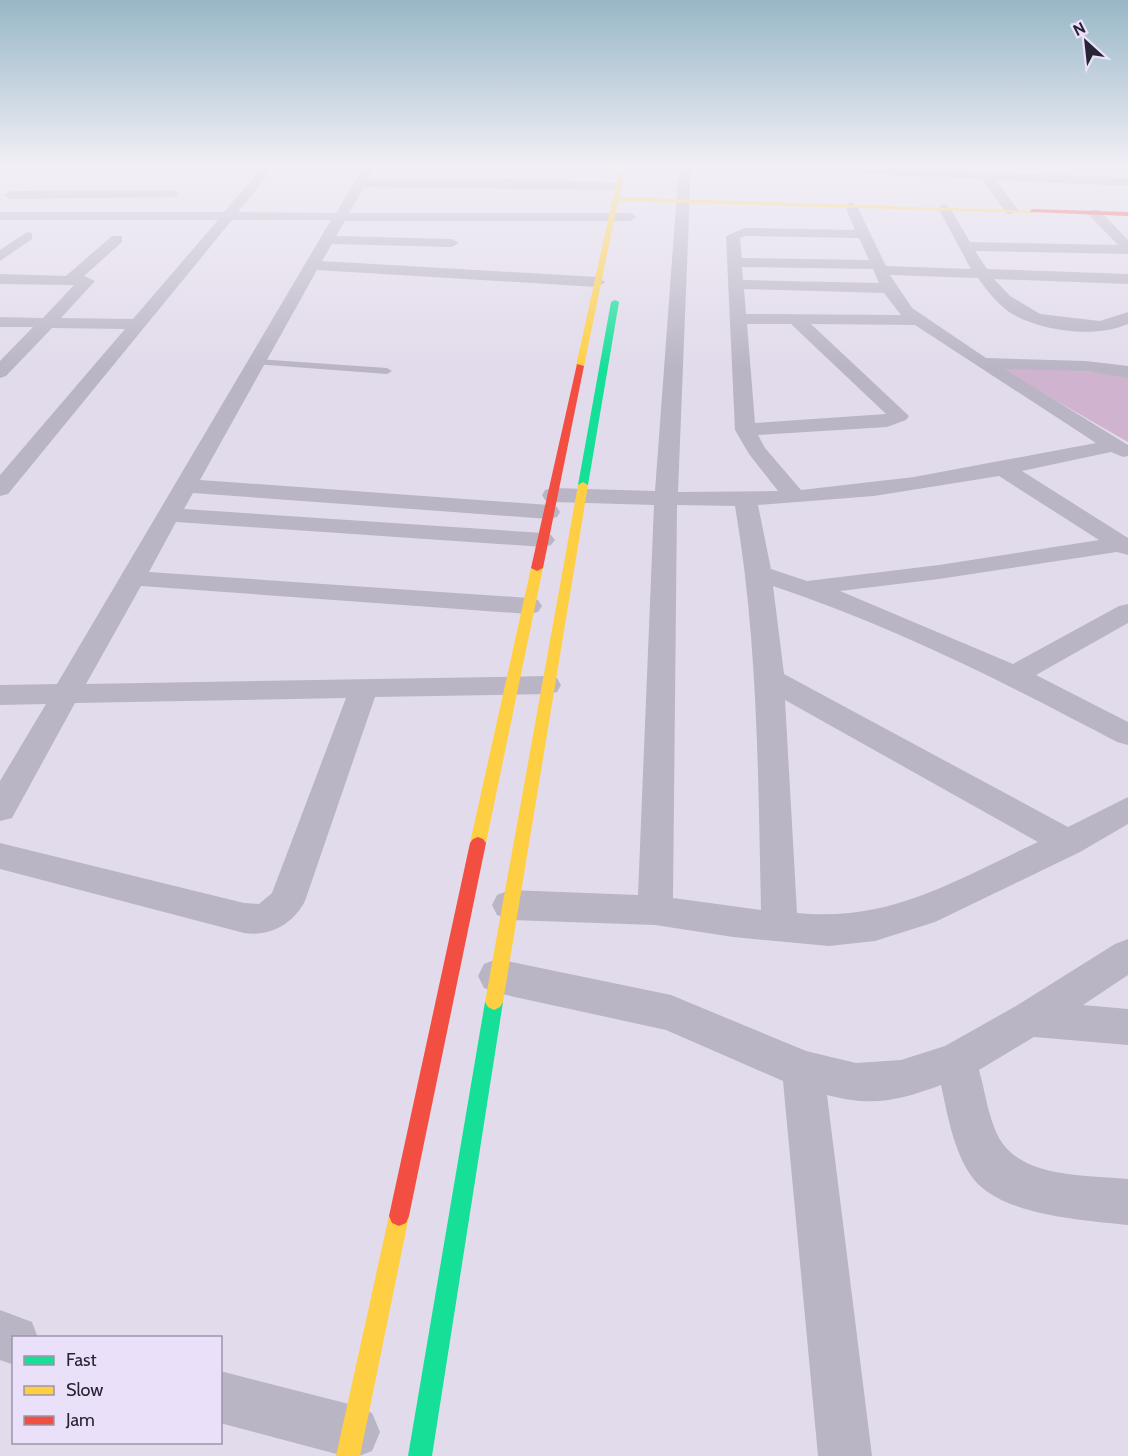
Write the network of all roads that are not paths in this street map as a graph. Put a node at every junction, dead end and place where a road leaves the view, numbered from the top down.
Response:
1 (212, 233) edge
2 (331, 233) edge
3 (459, 233) edge
4 (608, 233) edge
5 (680, 233) edge
6 (958, 233) edge
7 (1115, 233) edge
8 (864, 234) joint
9 (27, 236) dead end
10 (117, 239) dead end
11 (327, 240) junction
12 (965, 246) junction
13 (1128, 249) edge
14 (0, 257) edge
15 (735, 262) junction
16 (313, 265) junction
17 (880, 268) junction
18 (981, 274) junction
19 (0, 279) edge
20 (72, 279) junction
21 (1128, 279) edge
22 (597, 282) junction
23 (737, 284) junction
24 (618, 285) dead end
25 (889, 288) junction
26 (1128, 317) edge
27 (738, 319) junction
28 (796, 320) junction
29 (916, 320) junction
30 (0, 322) edge
31 (47, 322) junction
32 (137, 324) junction
33 (256, 362) junction
34 (982, 363) junction
35 (387, 371) dead end
36 (0, 372) edge
37 (1128, 372) edge
38 (745, 430) junction
39 (1120, 450) edge
40 (1004, 469) junction
41 (186, 486) junction
42 (0, 489) edge
43 (581, 495) junction
44 (795, 497) junction
45 (745, 499) junction
46 (666, 500) junction
47 (551, 503) junction
48 (170, 515) junction
49 (543, 540) junction
50 (1124, 546) edge
51 (759, 573) junction
52 (134, 578) junction
53 (808, 588) junction
54 (529, 606) junction
55 (1128, 612) edge
56 (1014, 675) junction
57 (770, 679) junction
58 (513, 685) junction
59 (548, 685) junction
60 (364, 689) junction
61 (65, 693) junction
62 (0, 695) edge
63 (1128, 735) edge
64 (0, 809) edge
65 (1128, 809) edge
66 (1068, 843) junction
67 (0, 856) edge
68 (510, 905) junction
69 (655, 910) junction
70 (780, 926) junction
71 (1128, 955) edge
72 (497, 976) junction
73 (1030, 1019) junction
74 (1128, 1027) edge
75 (956, 1061) junction
76 (803, 1070) junction
77 (1128, 1202) edge
78 (222, 1398) edge
79 (350, 1444) edge
80 (420, 1456) edge
81 (845, 1456) edge

1 - 32 street
2 - 11 street
3 - 11 street
4 - 22 main road
5 - 46 street
6 - 12 street
7 - 13 street
8 - 15 street
8 - 17 street
9 - 14 street
10 - 20 street
11 - 16 street
12 - 13 street
12 - 18 street
15 - 17 street
15 - 23 street
16 - 22 street
16 - 33 street
17 - 18 street
17 - 25 street
18 - 21 street
18 - 26 street
19 - 20 street
20 - 31 street
22 - 47 main road
23 - 25 street
23 - 27 street
24 - 43 main road
25 - 29 street
27 - 28 street
27 - 38 street
28 - 29 street
28 - 38 street
29 - 34 street
30 - 31 street
31 - 32 street
31 - 36 street
32 - 42 street
33 - 35 lane
33 - 41 street
34 - 37 street
34 - 39 street
38 - 44 street
39 - 40 street
40 - 44 street
40 - 50 street
41 - 47 street
41 - 48 street
43 - 46 street
43 - 47 street
43 - 59 main road
44 - 45 street
45 - 46 street
45 - 51 street
46 - 69 street
47 - 49 main road
48 - 49 street
48 - 52 street
49 - 54 main road
50 - 53 street
51 - 53 street
51 - 57 street
52 - 54 street
52 - 61 street
53 - 56 street
54 - 58 main road
55 - 56 street
56 - 63 street
57 - 66 street
57 - 70 street
58 - 59 street
58 - 60 street
58 - 79 main road
59 - 68 main road
60 - 61 street
60 - 67 street
61 - 62 street
61 - 64 street
65 - 66 street
66 - 70 street
68 - 69 street
68 - 72 main road
69 - 70 street
71 - 73 street
72 - 76 street
72 - 80 main road
73 - 74 street
73 - 75 street
75 - 76 street
75 - 77 street
76 - 81 street
78 - 79 street

